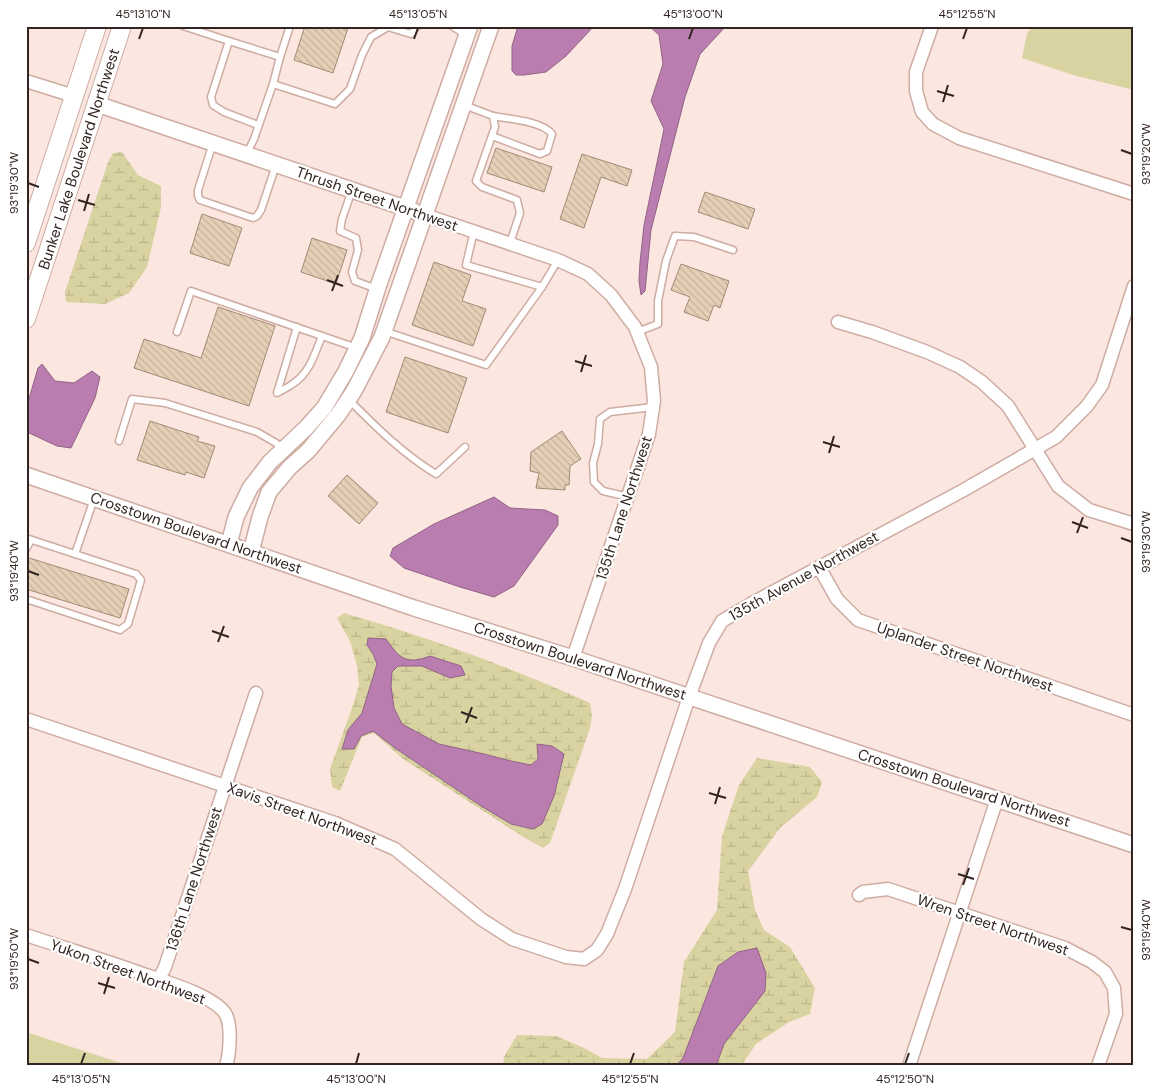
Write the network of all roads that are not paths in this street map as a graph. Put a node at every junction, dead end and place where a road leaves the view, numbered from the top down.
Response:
1 (97, 26) edge
2 (122, 26) edge
3 (184, 26) edge
4 (290, 26) edge
5 (417, 26) edge
6 (452, 26) edge
7 (491, 26) edge
8 (932, 26) edge
9 (468, 31) edge
10 (229, 41) junction
11 (280, 57) junction
12 (26, 81) edge
13 (273, 84) junction
14 (74, 96) junction
15 (97, 104) junction
16 (464, 104) junction
17 (493, 116) junction
18 (258, 125) junction
19 (492, 136) junction
20 (213, 143) junction
21 (246, 155) junction
22 (276, 165) junction
23 (352, 190) junction
24 (1134, 194) edge
25 (406, 208) junction
26 (425, 215) junction
27 (474, 231) junction
28 (26, 243) edge
29 (510, 243) junction
30 (733, 250) dead end
31 (558, 260) junction
32 (1134, 286) edge
33 (542, 287) junction
34 (377, 289) junction
35 (26, 319) edge
36 (838, 322) dead end
37 (296, 327) junction
38 (636, 330) junction
39 (384, 331) junction
40 (177, 332) dead end
41 (322, 336) junction
42 (357, 348) junction
43 (372, 355) junction
44 (348, 399) junction
45 (653, 408) junction
46 (119, 441) dead end
47 (465, 448) dead end
48 (283, 449) junction
49 (1035, 449) junction
50 (296, 461) junction
51 (26, 475) edge
52 (629, 497) junction
53 (94, 498) junction
54 (1134, 524) edge
55 (29, 539) edge
56 (229, 544) junction
57 (26, 549) edge
58 (251, 552) junction
59 (75, 554) junction
60 (820, 567) junction
61 (26, 599) edge
62 (573, 658) junction
63 (256, 693) dead end
64 (688, 697) junction
65 (1134, 714) edge
66 (26, 720) edge
67 (225, 785) junction
68 (998, 799) junction
69 (1134, 845) edge
70 (859, 895) dead end
71 (960, 913) junction
72 (26, 935) edge
73 (584, 959) joint
74 (159, 980) junction
75 (226, 1066) edge
76 (909, 1066) edge
77 (1098, 1066) edge

1 - 14 main road, Bunker Lake Boulevard Northwest
2 - 15 main road, Bunker Lake Boulevard Northwest
3 - 10 lane
4 - 11 lane
5 - 13 lane
6 - 9 lane
7 - 16 street
8 - 24 street
9 - 25 street
10 - 11 lane
10 - 18 lane
11 - 13 lane
12 - 14 street
13 - 18 lane
14 - 28 main road, Bunker Lake Boulevard Northwest
15 - 20 street, Thrush Street Northwest
15 - 35 main road, Bunker Lake Boulevard Northwest
16 - 17 lane
16 - 26 street
17 - 19 lane
17 - 19 lane
18 - 21 lane
19 - 29 lane
20 - 21 street, Thrush Street Northwest
20 - 22 lane
21 - 22 street, Thrush Street Northwest
22 - 23 street, Thrush Street Northwest
23 - 25 street, Thrush Street Northwest
23 - 34 lane
25 - 26 street, Thrush Street Northwest
25 - 34 street
26 - 27 street, Thrush Street Northwest
26 - 39 street
27 - 29 street, Thrush Street Northwest
27 - 33 lane
29 - 31 street, Thrush Street Northwest
30 - 38 lane
31 - 33 lane
31 - 38 street, Thrush Street Northwest
32 - 49 street, 135th Avenue Northwest
33 - 39 lane
34 - 42 street
36 - 49 street
37 - 40 lane
37 - 41 lane
37 - 41 lane
38 - 45 street, 135th Lane Northwest
39 - 43 street
41 - 42 lane
42 - 43 street
42 - 48 street
43 - 44 street
44 - 47 lane
44 - 50 street
45 - 52 street, 135th Lane Northwest
45 - 52 lane
46 - 48 lane
48 - 50 street
48 - 56 street
49 - 54 street
49 - 60 street, 135th Avenue Northwest
50 - 58 street
51 - 53 street, Crosstown Boulevard Northwest
52 - 62 street, 135th Lane Northwest
53 - 56 street, Crosstown Boulevard Northwest
53 - 59 lane
55 - 57 lane
55 - 59 lane
56 - 58 street, Crosstown Boulevard Northwest
58 - 62 street, Crosstown Boulevard Northwest
59 - 61 lane
60 - 64 street, 135th Avenue Northwest
60 - 65 street, Uplander Street Northwest
62 - 64 street, Crosstown Boulevard Northwest
63 - 67 street, 136th Lane Northwest
64 - 68 street, Crosstown Boulevard Northwest
64 - 73 street, 135th Avenue Northwest
66 - 67 street, Xavis Street Northwest
67 - 73 street, Xavis Street Northwest
67 - 74 street, 136th Lane Northwest
68 - 69 street, Crosstown Boulevard Northwest
68 - 71 street
70 - 71 street, Wren Street Northwest
71 - 76 street
71 - 77 street, Wren Street Northwest
72 - 74 street, Yukon Street Northwest
74 - 75 street, Yukon Street Northwest

